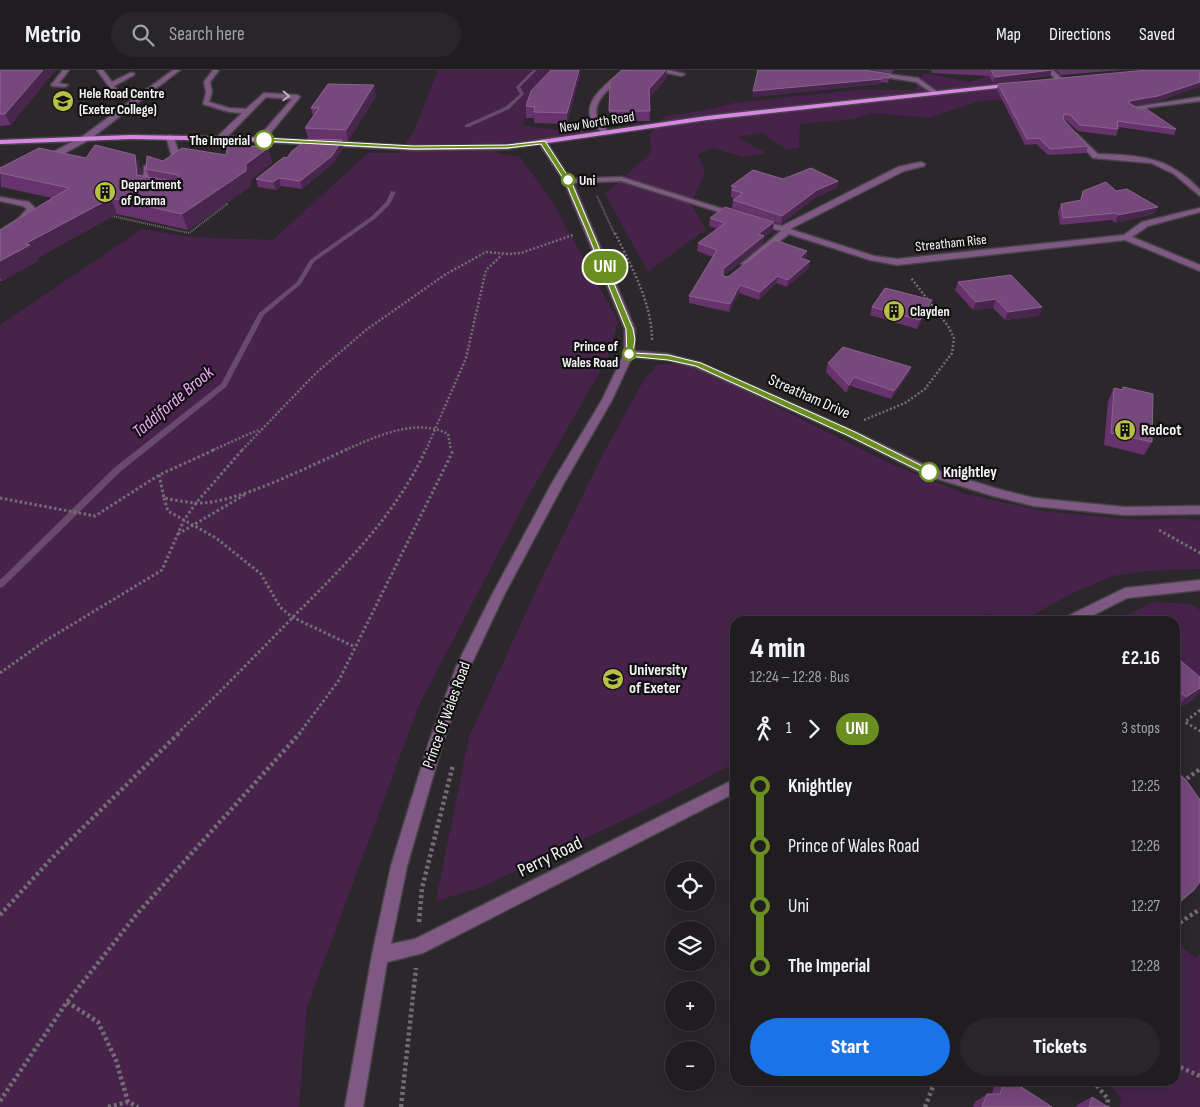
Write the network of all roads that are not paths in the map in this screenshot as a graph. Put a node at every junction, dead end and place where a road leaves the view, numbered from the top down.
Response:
1 (66, 70) edge
2 (100, 70) edge
3 (177, 70) edge
4 (216, 70) edge
5 (627, 70) edge
6 (655, 70) edge
7 (844, 70) edge
8 (1049, 70) edge
9 (914, 72) dead end
10 (132, 74) dead end
11 (682, 74) dead end
12 (1069, 78) edge
13 (1059, 79) junction
14 (918, 80) junction
15 (1050, 80) edge
16 (1022, 84) edge
17 (65, 85) dead end
18 (110, 85) junction
19 (937, 94) junction
20 (1200, 99) edge
21 (137, 100) junction
22 (248, 111) junction
23 (1138, 113) edge
24 (1071, 130) edge
25 (605, 132) junction
26 (170, 137) junction
27 (86, 138) junction
28 (220, 139) junction
29 (260, 140) junction
30 (0, 142) edge
31 (308, 143) junction
32 (543, 143) junction
33 (301, 148) edge
34 (891, 161) dead end
35 (36, 164) edge
36 (921, 164) dead end
37 (138, 166) edge
38 (147, 168) junction
39 (901, 169) junction
40 (568, 181) junction
41 (163, 191) edge
42 (1200, 194) edge
43 (0, 198) edge
44 (1200, 210) edge
45 (785, 230) junction
46 (0, 234) edge
47 (1126, 237) junction
48 (1200, 268) edge
49 (740, 269) edge
50 (629, 354) junction
51 (1200, 510) edge
52 (1200, 585) edge
53 (1081, 616) edge
54 (730, 789) edge
55 (380, 955) junction
56 (354, 1107) edge

1 - 17 street
2 - 18 street
3 - 21 street
4 - 22 street
5 - 25 street
6 - 11 street
7 - 14 street
8 - 13 street
9 - 14 street
10 - 18 street
12 - 13 main road
13 - 15 main road
14 - 19 street
16 - 19 main road, New North Road
18 - 21 street
19 - 25 main road, New North Road
20 - 23 street
21 - 27 street
22 - 28 street
22 -> 29 street
24 - 42 street
25 - 32 main road, New North Road
26 - 27 main road, New North Road
26 - 28 main road, New North Road
26 - 38 street
27 - 30 main road, New North Road
27 - 35 street
28 - 29 main road, New North Road
29 - 31 main road, New North Road
31 - 32 main road, New North Road
31 - 33 street
32 - 40 street
34 - 39 street
36 - 39 street
37 - 38 street
38 - 41 street
39 - 45 street
40 - 45 street, Streatham Rise
40 - 50 street
43 - 46 street
44 - 47 street
45 - 47 street, Streatham Rise
45 - 49 street
47 - 48 street
50 - 51 street, Streatham Drive
50 - 55 street, Prince Of Wales Road
52 - 53 street
54 - 55 street, Perry Road
55 - 56 street, Prince Of Wales Road

